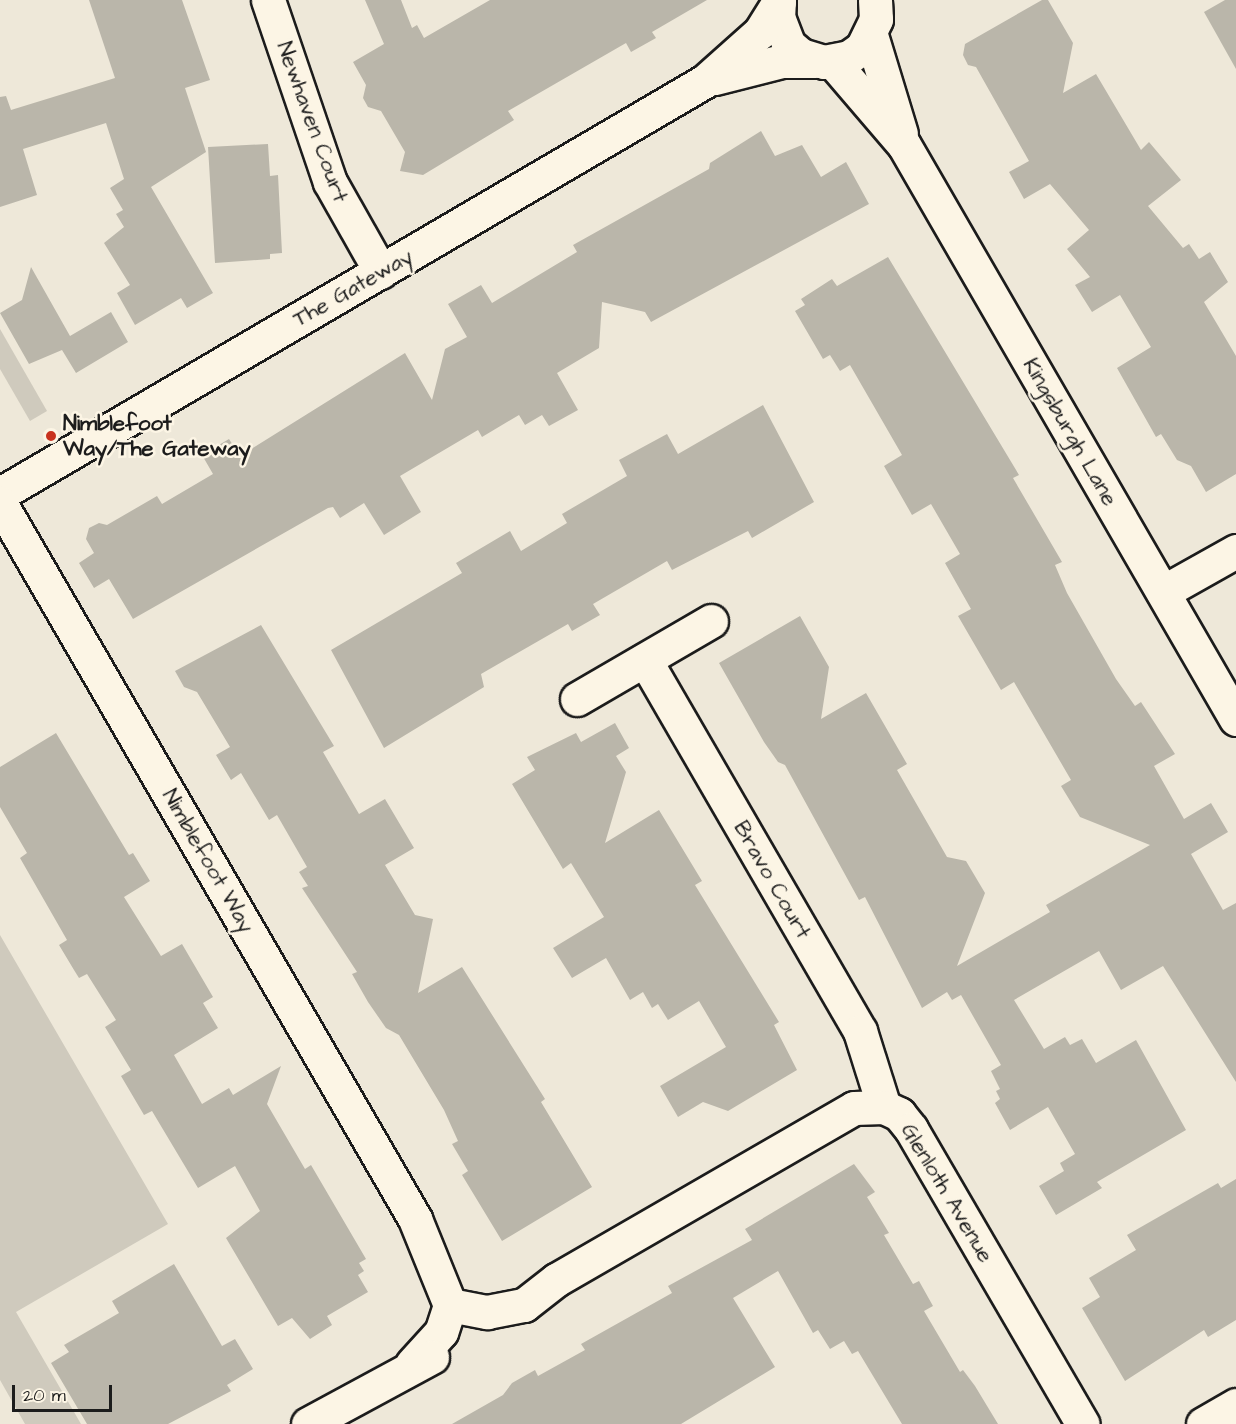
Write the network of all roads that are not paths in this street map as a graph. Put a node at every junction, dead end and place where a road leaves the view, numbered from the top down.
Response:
1 (268, 0) edge
2 (875, 0) edge
3 (779, 1) edge
4 (871, 35) junction
5 (824, 62) junction
6 (705, 81) junction
7 (904, 145) junction
8 (381, 272) junction
9 (0, 494) edge
10 (0, 503) edge
11 (1236, 550) edge
12 (1163, 592) junction
13 (711, 621) dead end
14 (645, 660) junction
15 (577, 699) dead end
16 (1236, 718) edge
17 (884, 1107) junction
18 (462, 1304) junction
19 (1236, 1405) edge
20 (308, 1424) edge
21 (1083, 1424) edge
22 (1203, 1424) edge

1 - 8 street, Newhaven Court
2 - 4 street
3 - 5 street, Kingsburgh Lane
3 - 6 street, The Gateway
4 - 5 street
4 - 7 street, Kingsburgh Lane
5 - 6 street, The Gateway
5 - 7 street, Kingsburgh Lane
6 - 8 street, The Gateway
7 - 12 street, Kingsburgh Lane
8 - 9 street, The Gateway
10 - 18 street, Nimblefoot Way
11 - 12 street
12 - 16 street, Kingsburgh Lane
13 - 14 street
14 - 15 street
14 - 17 street, Bravo Court
17 - 18 street, Glenloth Avenue
17 - 21 street, Glenloth Avenue
18 - 20 street
19 - 22 street

